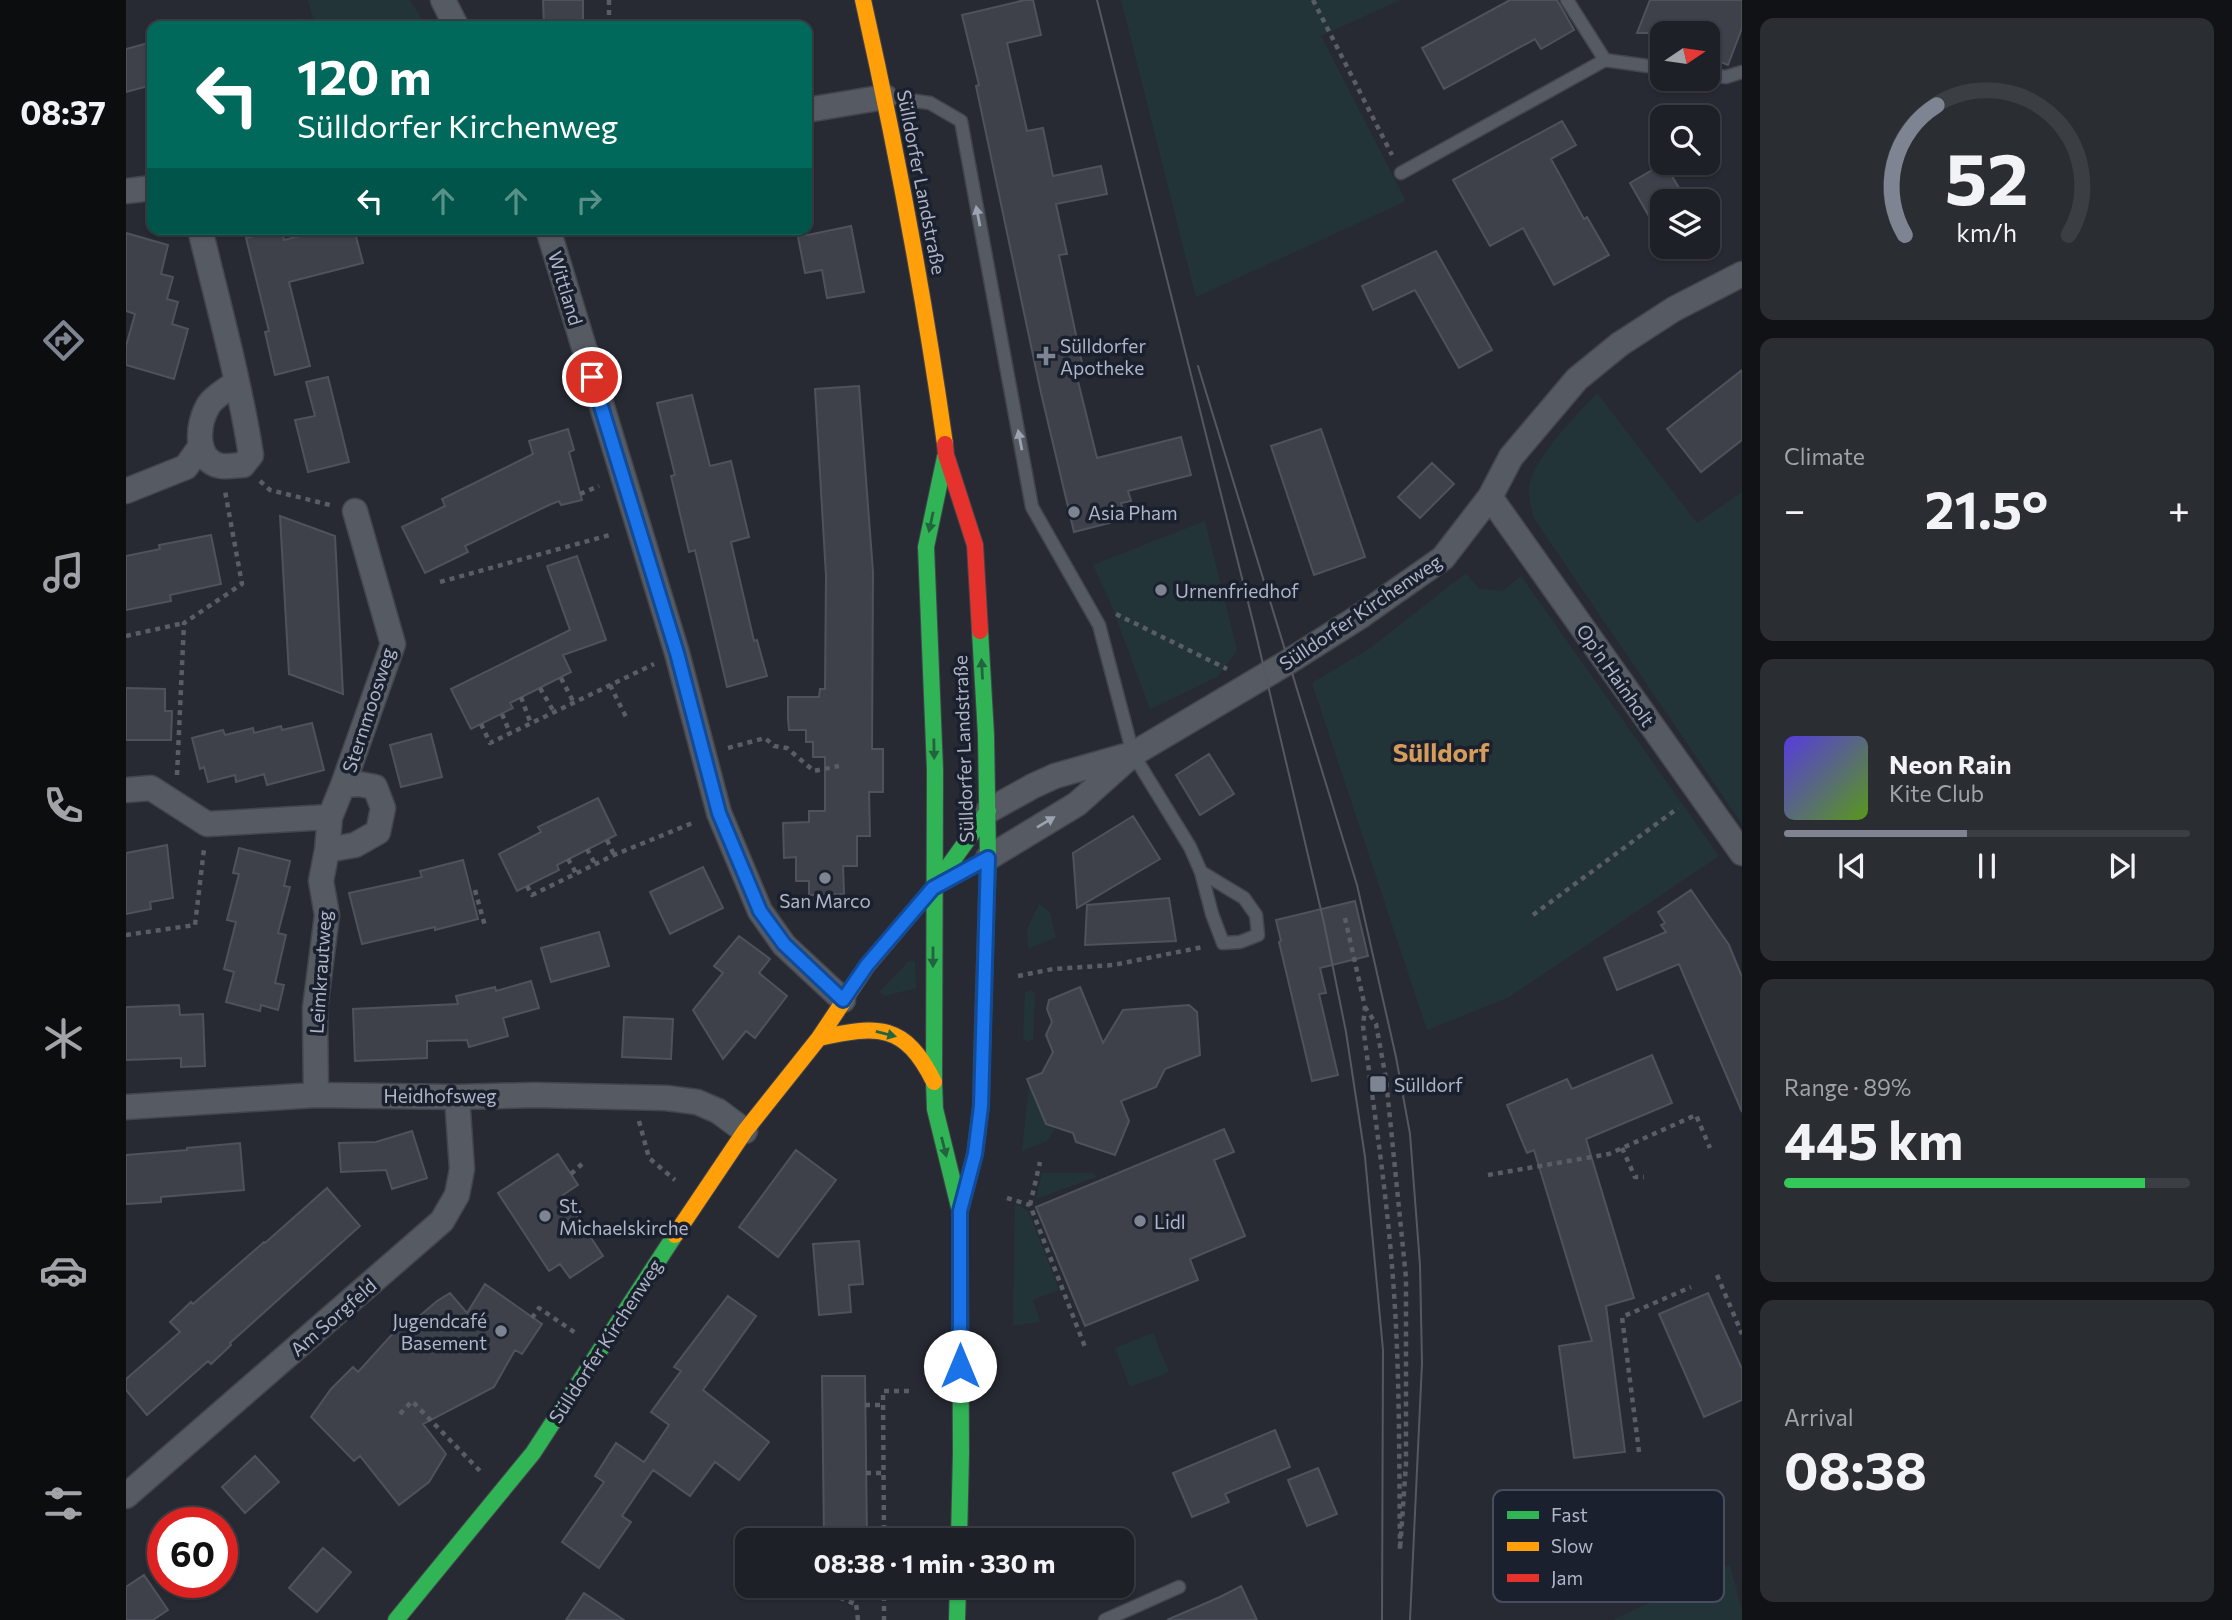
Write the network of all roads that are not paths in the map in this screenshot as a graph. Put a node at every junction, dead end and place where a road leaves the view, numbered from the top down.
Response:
1 (443, 0) edge
2 (863, 0) edge
3 (1567, 0) edge
4 (454, 21) edge
5 (1605, 60) junction
6 (1650, 66) edge
7 (1742, 72) edge
8 (1720, 77) edge
9 (885, 97) junction
10 (812, 109) edge
11 (1401, 173) road end
12 (147, 189) edge
13 (126, 191) edge
14 (201, 235) edge
15 (550, 235) edge
16 (1742, 274) edge
17 (237, 382) junction
18 (200, 447) junction
19 (946, 455) junction
20 (126, 491) edge
21 (1490, 498) junction
22 (355, 511) road end
23 (1133, 754) junction
24 (343, 785) junction
25 (126, 790) edge
26 (988, 811) junction
27 (330, 817) junction
28 (327, 850) junction
29 (1742, 853) edge
30 (977, 864) junction
31 (1200, 872) junction
32 (933, 888) junction
33 (843, 1000) junction
34 (819, 1038) junction
35 (934, 1082) junction
36 (316, 1095) junction
37 (457, 1097) junction
38 (126, 1107) edge
39 (745, 1130) junction
40 (960, 1211) junction
41 (126, 1496) edge
42 (959, 1528) edge
43 (1179, 1587) dead end
44 (958, 1598) edge
45 (396, 1620) edge
46 (957, 1620) edge
47 (1105, 1620) edge

1 - 4 street
2 - 9 main road, Sülldorfer Landstraße
3 - 5 lane
5 - 6 lane
5 - 11 lane
7 - 8 lane
9 - 10 street
9 - 19 main road, Sülldorfer Landstraße
23 -> 9 lane
12 - 13 street
14 - 17 street
15 - 33 street, Wittland
16 - 21 street, Sülldorfer Kirchenweg
17 - 18 street
17 - 18 street
18 - 20 street
26 -> 19 main road, Sülldorfer Landstraße
19 -> 32 main road, Sülldorfer Landstraße
21 - 23 street, Sülldorfer Kirchenweg
21 - 29 street, Op'n Hainholt
22 - 24 street, Sternmoosweg
23 - 26 street, Sülldorfer Kirchenweg
30 -> 23 street, Sülldorfer Kirchenweg
23 - 31 lane
24 - 27 street, Leimkrautweg
24 - 28 street
25 - 27 street
26 - 30 main road, Sülldorfer Landstraße
26 - 32 main road, Sülldorfer Kirchenweg
27 - 28 street, Leimkrautweg
28 - 36 street, Leimkrautweg
30 - 32 main road, Sülldorfer Kirchenweg
30 - 40 main road, Sülldorfer Landstraße
31 - 31 lane
32 - 33 main road, Sülldorfer Kirchenweg
32 -> 35 main road, Sülldorfer Landstraße
33 - 34 main road, Sülldorfer Kirchenweg
34 -> 35 main road
34 - 39 main road, Sülldorfer Kirchenweg
35 -> 40 main road, Sülldorfer Landstraße
36 - 37 street, Heidhofsweg
36 - 38 street, Heidhofsweg
37 - 39 street, Heidhofsweg
37 - 41 street, Am Sorgfeld
39 - 45 main road, Sülldorfer Kirchenweg
40 - 42 main road, Sülldorfer Landstraße
43 - 47 lane
44 - 46 main road

